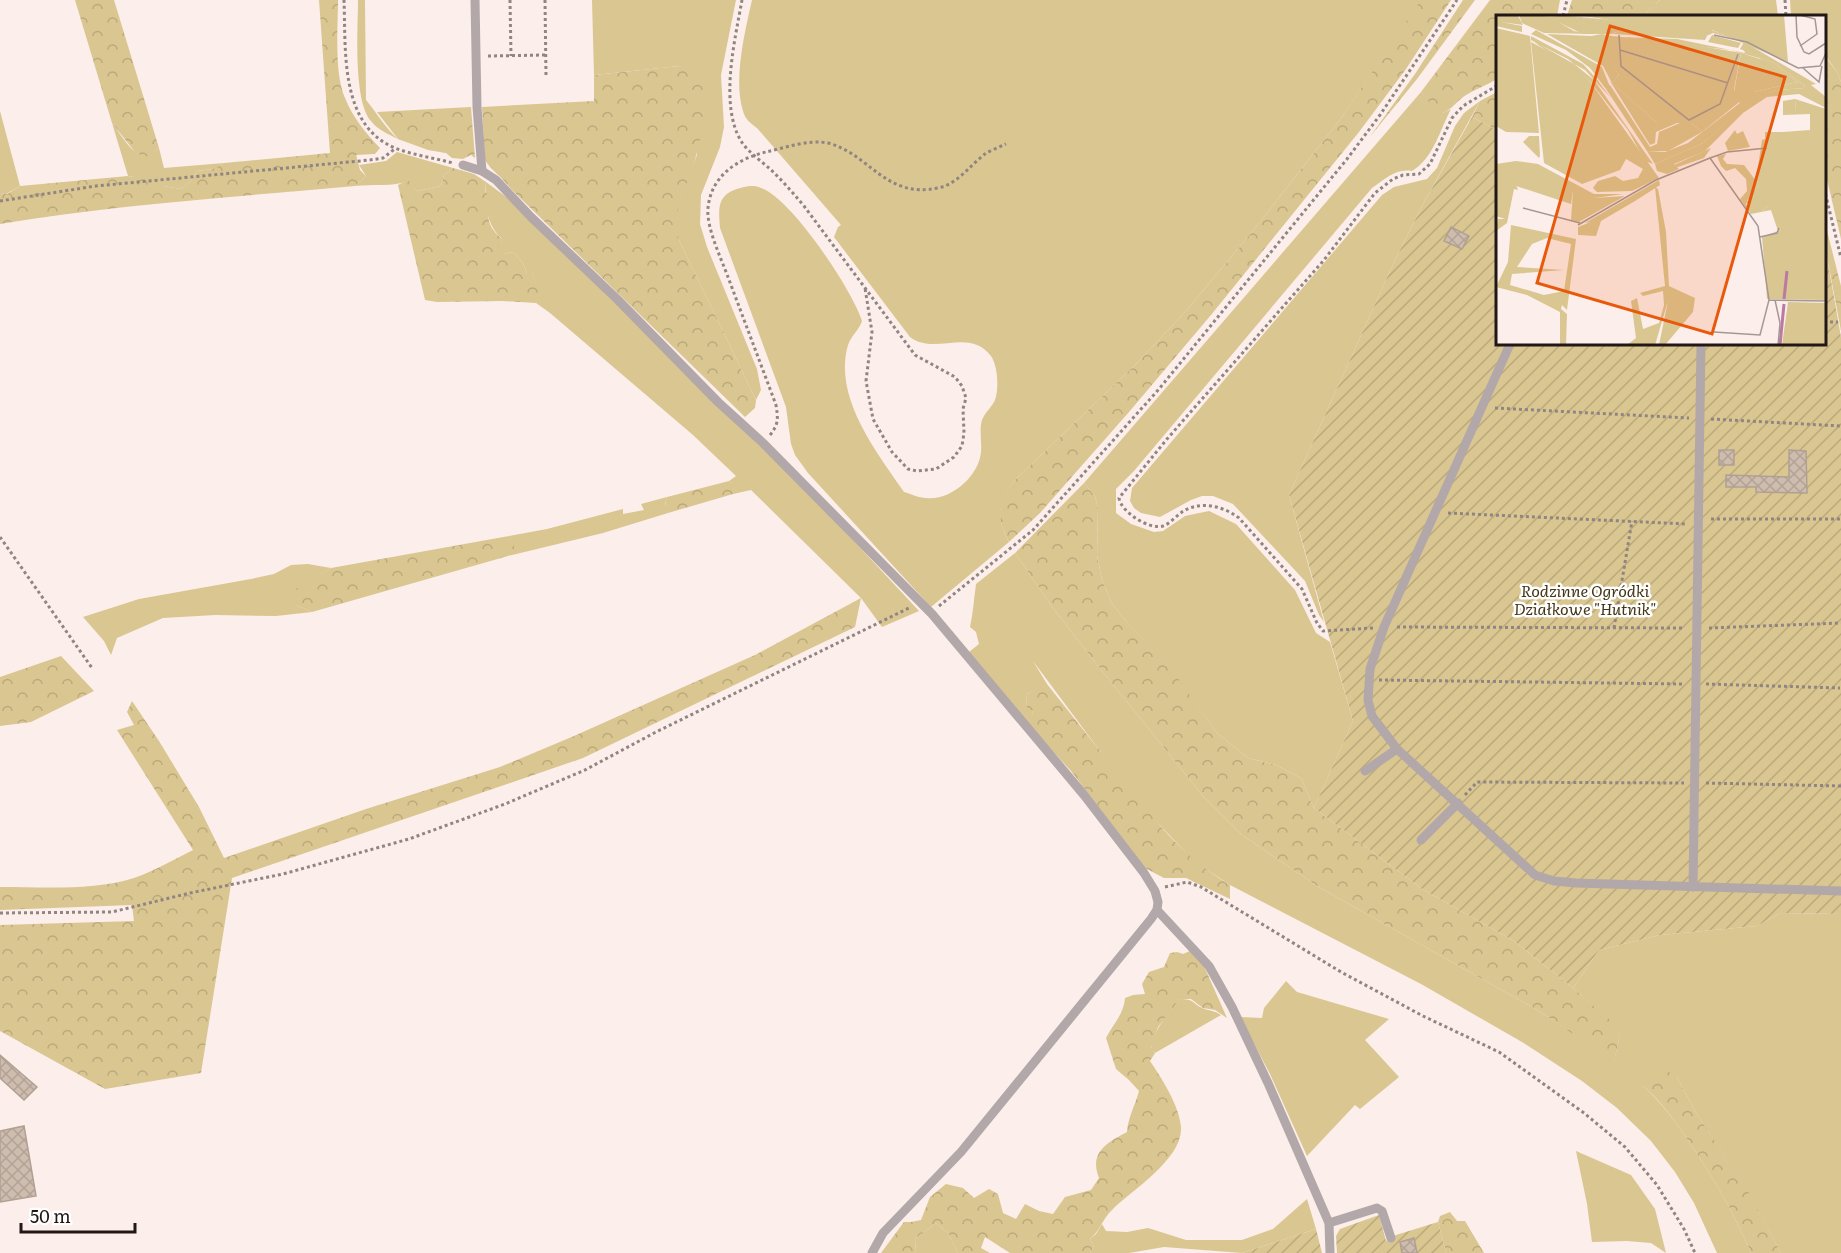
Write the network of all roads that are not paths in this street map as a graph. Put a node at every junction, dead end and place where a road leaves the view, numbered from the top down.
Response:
1 (475, 0) edge
2 (463, 165) road end
3 (482, 171) junction
4 (1510, 345) edge
5 (1701, 345) edge
6 (1397, 749) junction
7 (1365, 771) dead end
8 (1458, 803) junction
9 (1421, 840) dead end
10 (1693, 887) junction
11 (1841, 891) edge
12 (1157, 910) junction
13 (1329, 1223) junction
14 (1391, 1238) dead end
15 (872, 1253) edge
16 (1330, 1253) edge

1 - 3 lane
2 - 3 lane
3 - 12 lane
4 - 6 lane
5 - 10 lane
6 - 7 lane
6 - 8 lane
8 - 9 lane
8 - 10 lane
10 - 11 lane
12 - 13 lane
12 - 15 lane
13 - 14 lane
13 - 16 lane

